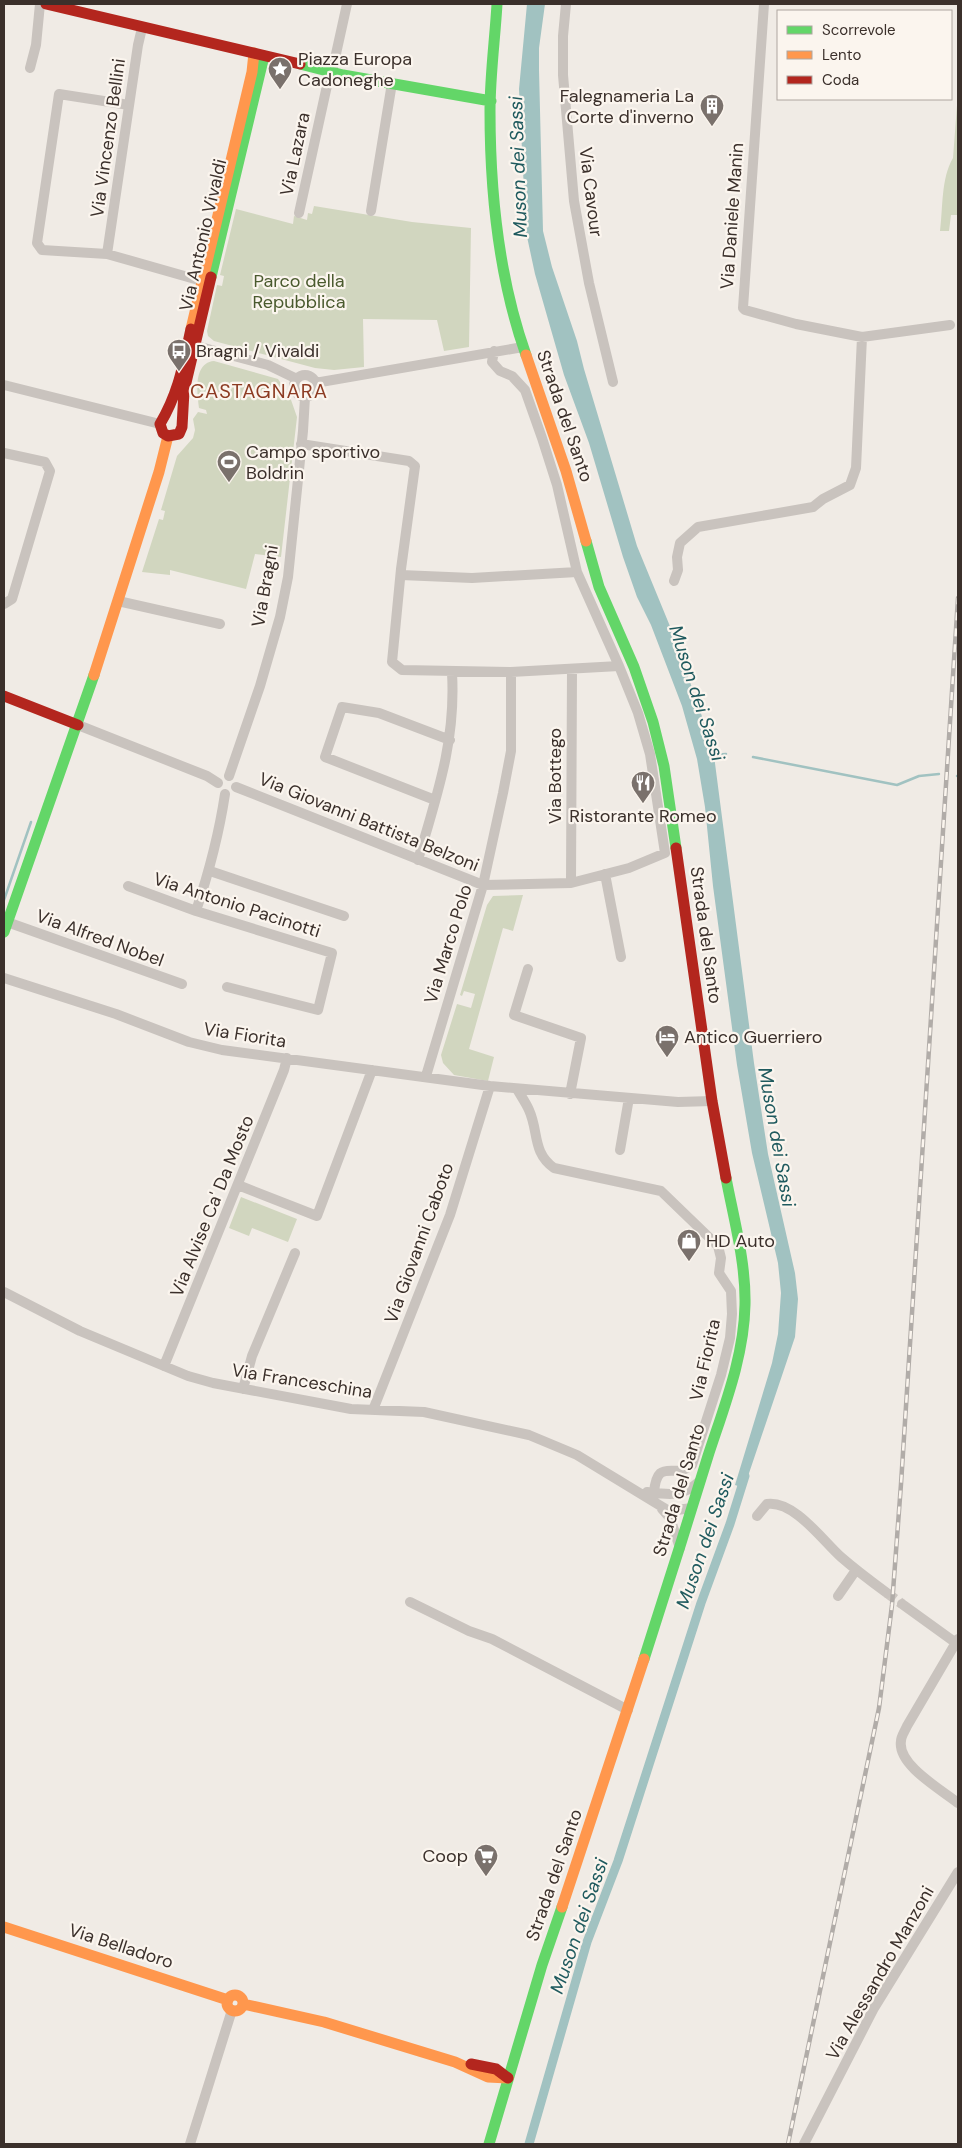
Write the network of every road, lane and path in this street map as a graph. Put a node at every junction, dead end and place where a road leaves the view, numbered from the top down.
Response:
1 (40, 4) edge
2 (46, 4) edge
3 (347, 4) edge
4 (498, 4) edge
5 (566, 4) edge
6 (764, 4) edge
7 (59, 6) edge
8 (142, 28) junction
9 (259, 54) junction
10 (30, 68) dead end
11 (331, 72) junction
12 (392, 83) junction
13 (491, 101) junction
14 (129, 105) junction
15 (371, 211) dead end
16 (299, 213) dead end
17 (107, 254) junction
18 (206, 282) junction
19 (950, 326) dead end
20 (862, 337) junction
21 (192, 344) junction
22 (523, 347) junction
23 (494, 351) junction
24 (297, 379) junction
25 (613, 382) dead end
26 (315, 383) junction
27 (4, 385) edge
28 (305, 396) junction
29 (163, 420) junction
30 (182, 423) junction
31 (168, 436) junction
32 (302, 444) junction
33 (4, 453) edge
34 (585, 535) junction
35 (570, 540) junction
36 (577, 572) junction
37 (401, 574) junction
38 (674, 581) dead end
39 (118, 601) junction
40 (4, 604) edge
41 (612, 617) junction
42 (599, 622) junction
43 (220, 624) dead end
44 (619, 666) junction
45 (572, 670) junction
46 (452, 672) junction
47 (511, 672) junction
48 (4, 696) edge
49 (78, 725) junction
50 (450, 740) junction
51 (229, 776) junction
52 (218, 783) junction
53 (236, 787) junction
54 (225, 794) junction
55 (435, 800) junction
56 (668, 828) junction
57 (665, 853) joint
58 (418, 860) junction
59 (210, 871) junction
60 (605, 874) junction
61 (571, 883) junction
62 (484, 885) junction
63 (128, 886) dead end
64 (196, 911) junction
65 (344, 916) dead end
66 (6, 927) edge
67 (621, 957) dead end
68 (528, 969) dead end
69 (4, 978) edge
70 (182, 984) dead end
71 (227, 987) dead end
72 (287, 1058) junction
73 (372, 1070) junction
74 (426, 1076) junction
75 (490, 1086) junction
76 (518, 1089) junction
77 (570, 1094) junction
78 (629, 1098) junction
79 (712, 1101) junction
80 (620, 1150) dead end
81 (238, 1185) junction
82 (295, 1253) dead end
83 (4, 1292) edge
84 (164, 1366) junction
85 (243, 1389) junction
86 (373, 1410) junction
87 (700, 1481) junction
88 (630, 1486) junction
89 (654, 1492) junction
90 (674, 1494) junction
91 (658, 1505) junction
92 (692, 1508) junction
93 (757, 1516) dead end
94 (680, 1548) junction
95 (856, 1570) junction
96 (887, 1593) tunnel mouth
97 (838, 1596) dead end
98 (410, 1602) dead end
99 (902, 1604) tunnel mouth
100 (957, 1641) edge
101 (628, 1710) junction
102 (958, 1803) edge
103 (958, 1872) edge
104 (4, 1927) edge
105 (234, 2005) junction
106 (518, 2044) junction
107 (455, 2062) junction
108 (482, 2065) junction
109 (488, 2077) junction
110 (508, 2078) junction
111 (501, 2102) junction
112 (190, 2144) edge
113 (489, 2144) edge
114 (804, 2144) edge

1 - 10 street
2 - 7 main road
3 - 11 street, Via Lazara
4 - 13 main road, Strada del Santo
5 - 25 street, Via Cavour
6 - 20 street, Via Daniele Manin
7 - 8 main road
8 - 9 main road
8 - 14 street, Via Vincenzo Bellini
9 - 11 main road
9 - 18 main road, Via Antonio Vivaldi
11 - 12 main road
11 - 16 street, Via Lazara
12 - 13 main road
12 - 15 street
13 - 22 main road, Strada del Santo
14 - 17 street, Via Vincenzo Bellini
14 - 17 street
17 - 18 street
18 - 21 main road, Via Antonio Vivaldi
19 - 20 street, Via Daniele Manin
20 - 38 street
21 - 24 street
21 - 29 main road, Via Antonio Vivaldi
21 - 30 main road, Via Antonio Vivaldi
22 - 23 street
22 - 34 main road, Strada del Santo
23 - 26 street
23 - 35 street, Strada del Santo
24 - 26 street
24 - 28 street, Via Bragni
26 - 28 street
27 - 29 street
28 - 32 street, Via Bragni
29 - 30 main road
29 - 31 main road
30 - 31 main road
31 - 39 main road
32 - 37 street
32 - 51 street, Via Bragni
33 - 40 street
34 - 35 street
34 - 41 main road, Strada del Santo
35 - 36 street, Strada del Santo
36 - 37 street
36 - 42 street, Strada del Santo
37 - 46 street
39 - 43 street
39 - 49 main road
41 - 42 street
41 - 56 main road, Strada del Santo
42 - 44 street, Strada del Santo
44 - 45 street
44 - 56 street, Strada del Santo
45 - 47 street
45 - 61 street, Via Bottego
46 - 47 street
46 - 50 street
47 - 62 street, Via Marco Polo
48 - 49 main road
49 - 52 street
49 - 66 main road
50 - 55 street
50 - 55 street
51 - 52 street
51 - 53 street
52 - 54 street
53 - 54 street
53 - 58 street, Via Giovanni Battista Belzoni
54 - 59 street
55 - 58 street
56 - 57 street, Strada del Santo
56 - 79 main road, Strada del Santo
57 - 60 street, Via Giovanni Battista Belzoni
58 - 62 street, Via Giovanni Battista Belzoni
59 - 64 street
59 - 65 street
60 - 61 street, Via Giovanni Battista Belzoni
60 - 67 street
61 - 62 street, Via Giovanni Battista Belzoni
62 - 74 street, Via Marco Polo
63 - 64 street, Via Antonio Pacinotti
64 - 71 street, Via Antonio Pacinotti
66 - 70 street, Via Alfred Nobel
68 - 77 street
69 - 72 street, Via Fiorita
72 - 73 street, Via Fiorita
72 - 81 street, Via Alvise Ca' Da Mosto
73 - 74 street, Via Fiorita
73 - 81 street
74 - 75 street, Via Fiorita
75 - 76 street, Via Fiorita
75 - 86 street, Via Giovanni Caboto
76 - 77 street, Via Fiorita
76 - 89 street, Via Fiorita
77 - 78 street, Via Fiorita
78 - 79 street, Via Fiorita
78 - 80 street
79 - 87 main road, Strada del Santo
81 - 84 street, Via Alvise Ca' Da Mosto
82 - 85 street
83 - 84 street, Via Franceschina
84 - 85 street, Via Franceschina
85 - 86 street, Via Franceschina
86 - 88 street, Via Franceschina
87 - 90 street, Via Franceschina
87 - 92 main road, Strada del Santo
88 - 89 street, Via Franceschina
88 - 91 street, Via Franceschina
89 - 90 street, Via Franceschina
90 - 92 street
91 - 92 street, Via Franceschina
91 - 94 street, Via Franceschina
92 - 94 main road, Strada del Santo
93 - 95 street
94 - 101 main road, Strada del Santo
95 - 96 street
95 - 97 street
98 - 101 street
99 - 100 street
100 - 102 street
101 - 106 main road, Strada del Santo
103 - 114 street, Via Alessandro Manzoni
104 - 105 main road, Via Belladoro
105 - 107 main road, Via Belladoro
105 - 112 street
106 - 108 main road, Via Belladoro
106 - 110 main road, Strada del Santo
107 - 108 main road, Via Belladoro
107 - 109 main road, Via Belladoro
108 - 110 main road, Via Belladoro
109 - 110 main road, Via Belladoro
109 - 111 main road
110 - 111 main road, Strada del Santo
111 - 113 main road, Strada del Santo

